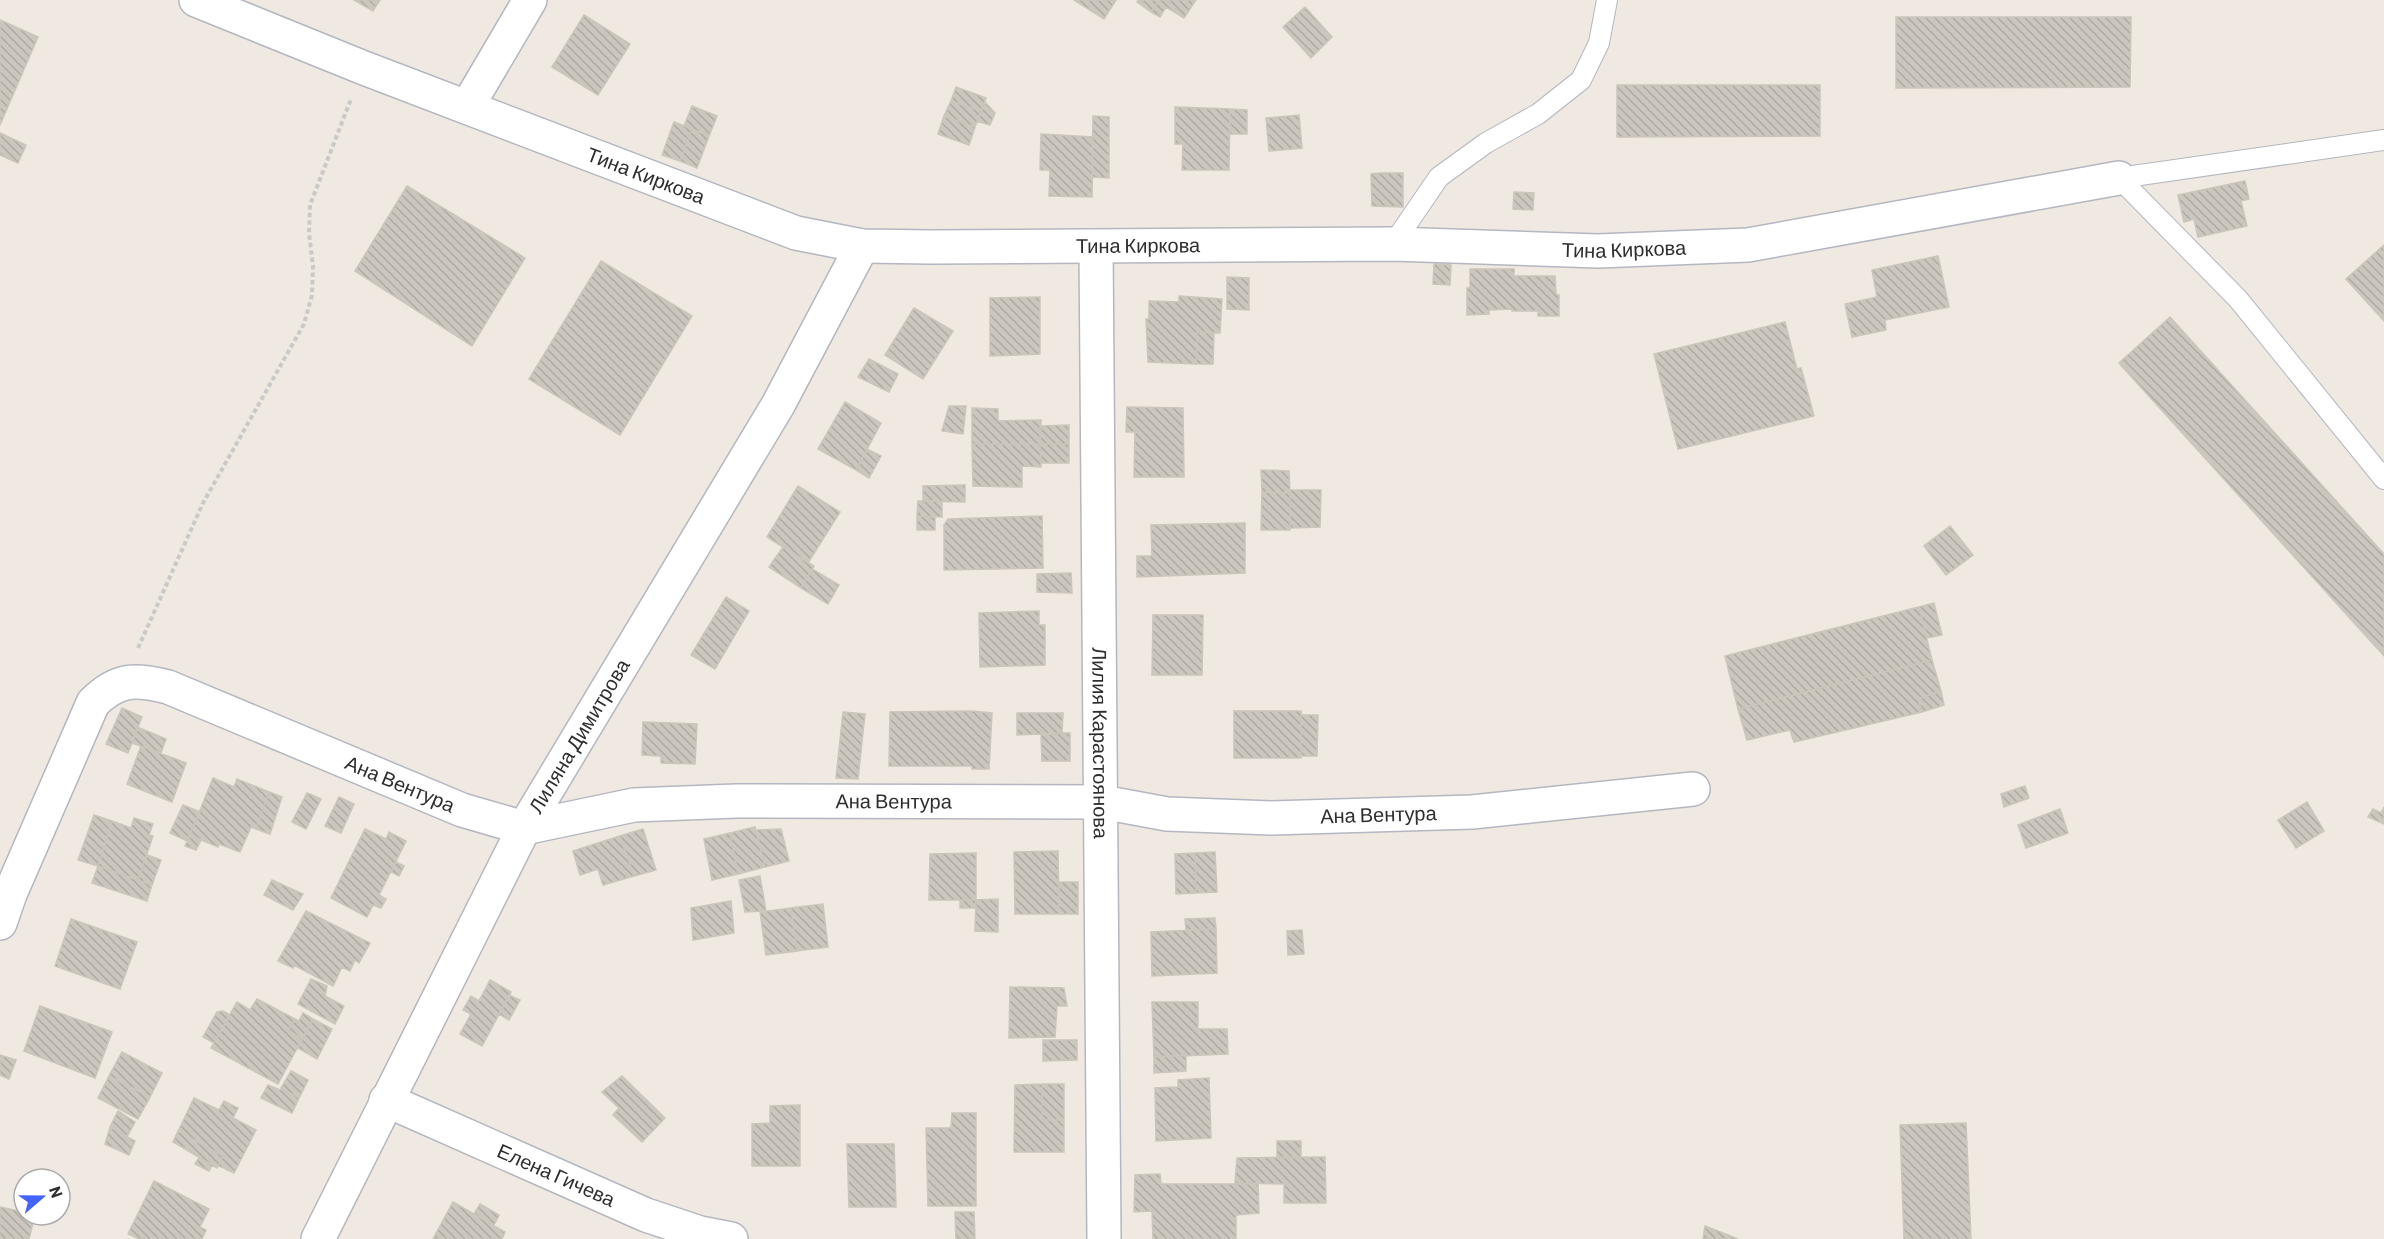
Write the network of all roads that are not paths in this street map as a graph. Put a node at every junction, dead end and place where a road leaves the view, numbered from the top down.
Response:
1 (196, 0) edge
2 (530, 0) edge
3 (1607, 0) edge
4 (467, 107) junction
5 (2384, 140) edge
6 (2119, 178) junction
7 (1393, 244) junction
8 (862, 246) junction
9 (1096, 247) junction
10 (2384, 479) edge
11 (1693, 789) dead end
12 (1102, 802) junction
13 (524, 828) junction
14 (3, 903) edge
15 (386, 1101) junction
16 (318, 1239) edge
17 (731, 1239) edge
18 (1104, 1239) edge

1 - 4 street, Тина Киркова
2 - 4 street
3 - 7 lane
4 - 8 street, Тина Киркова
5 - 6 lane
6 - 7 street, Тина Киркова
6 - 10 lane
7 - 9 street, Тина Киркова
8 - 9 street, Тина Киркова
8 - 13 street, Лиляна Димитрова
9 - 12 street, Лилия Карастоянова
11 - 12 street, Ана Вентура
12 - 13 street, Ана Вентура
12 - 18 street, Лилия Карастоянова
13 - 14 street, Ана Вентура
13 - 15 street, Лиляна Димитрова
15 - 16 street, Лиляна Димитрова
15 - 17 street, Елена Гичева

